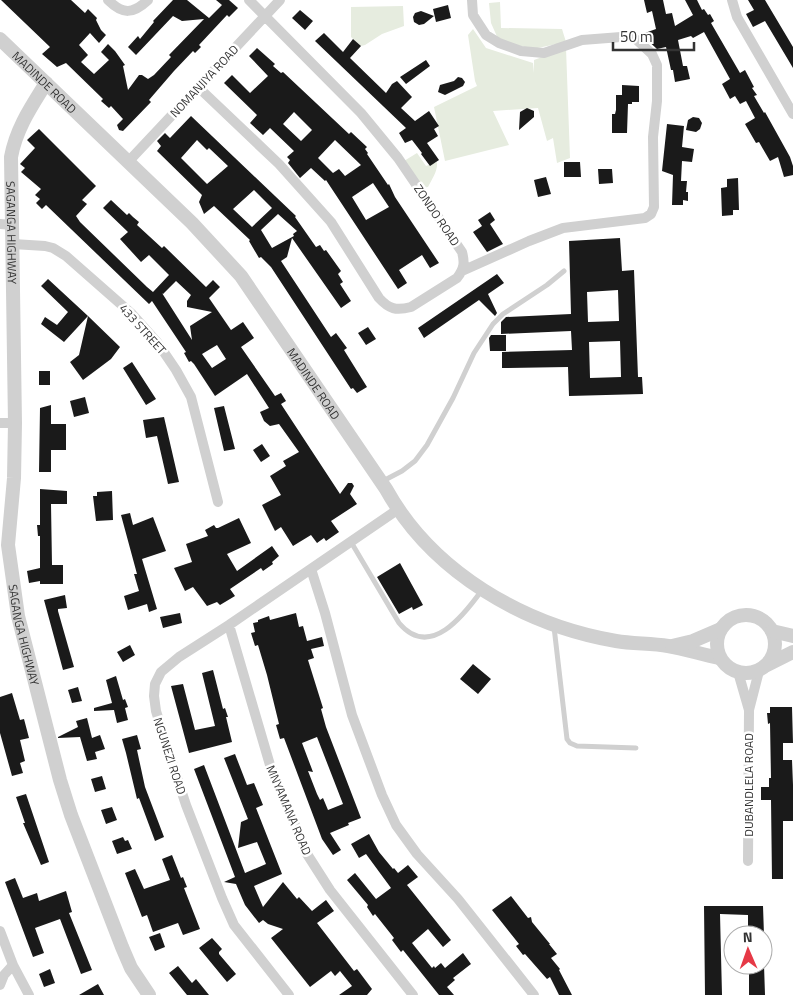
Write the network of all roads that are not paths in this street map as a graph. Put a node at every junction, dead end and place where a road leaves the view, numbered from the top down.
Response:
1 (108, 0) edge
2 (148, 0) edge
3 (249, 0) edge
4 (280, 0) edge
5 (472, 0) edge
6 (732, 0) edge
7 (264, 15) junction
8 (0, 39) edge
9 (46, 83) junction
10 (198, 87) junction
11 (793, 114) edge
12 (128, 162) junction
13 (6, 224) edge
14 (13, 244) junction
15 (462, 271) junction
16 (564, 272) dead end
17 (0, 423) edge
18 (15, 423) junction
19 (381, 482) junction
20 (218, 502) dead end
21 (397, 510) junction
22 (351, 542) junction
23 (8, 544) junction
24 (0, 556) edge
25 (311, 569) junction
26 (483, 590) junction
27 (554, 624) junction
28 (229, 625) junction
29 (721, 629) junction
30 (772, 631) junction
31 (793, 636) edge
32 (669, 646) junction
33 (793, 652) edge
34 (720, 658) junction
35 (763, 668) junction
36 (738, 672) junction
37 (749, 710) junction
38 (636, 748) dead end
39 (748, 861) dead end
40 (0, 931) edge
41 (13, 965) junction
42 (0, 985) edge
43 (29, 995) edge
44 (149, 995) edge
45 (289, 995) edge
46 (414, 995) edge
47 (534, 995) edge

1 - 2 street
3 - 7 street, ZONDO ROAD
4 - 7 street, NOMANJIYA ROAD
5 - 15 street
6 - 11 street
7 - 10 street, NOMANJIYA ROAD
7 - 15 street, ZONDO ROAD
8 - 9 street, MADINDE ROAD
9 - 12 street, MADINDE ROAD
9 - 13 street, SAGANGA HIGHWAY
10 - 12 street, NOMANJIYA ROAD
10 - 15 street
12 - 19 street, MADINDE ROAD
13 - 14 street, SAGANGA HIGHWAY
14 - 18 street, SAGANGA HIGHWAY
14 - 20 street, 433 STREET
16 - 19 lane
17 - 18 street
18 - 23 street, SAGANGA HIGHWAY
19 - 21 street, MADINDE ROAD
21 - 22 street, NGUNEZI ROAD
21 - 26 street, MADINDE ROAD
22 - 25 street, NGUNEZI ROAD
22 - 26 lane
23 - 24 street
23 - 44 street, SAGANGA HIGHWAY
25 - 28 street, NGUNEZI ROAD
25 - 47 street
26 - 27 street, MADINDE ROAD
27 - 32 street, MADINDE ROAD
27 - 38 lane
28 - 45 street, NGUNEZI ROAD
28 - 46 street, MNYAMANA ROAD
29 - 30 street
29 - 32 street, MADINDE ROAD
29 - 34 street
30 - 31 street
30 - 35 street
32 - 34 street, MADINDE ROAD
33 - 35 street
34 - 36 street
35 - 36 street
35 - 37 street, DUBANDLELA ROAD
36 - 37 street, DUBANDLELA ROAD
37 - 39 street, DUBANDLELA ROAD
40 - 41 street
41 - 42 street
41 - 43 street

